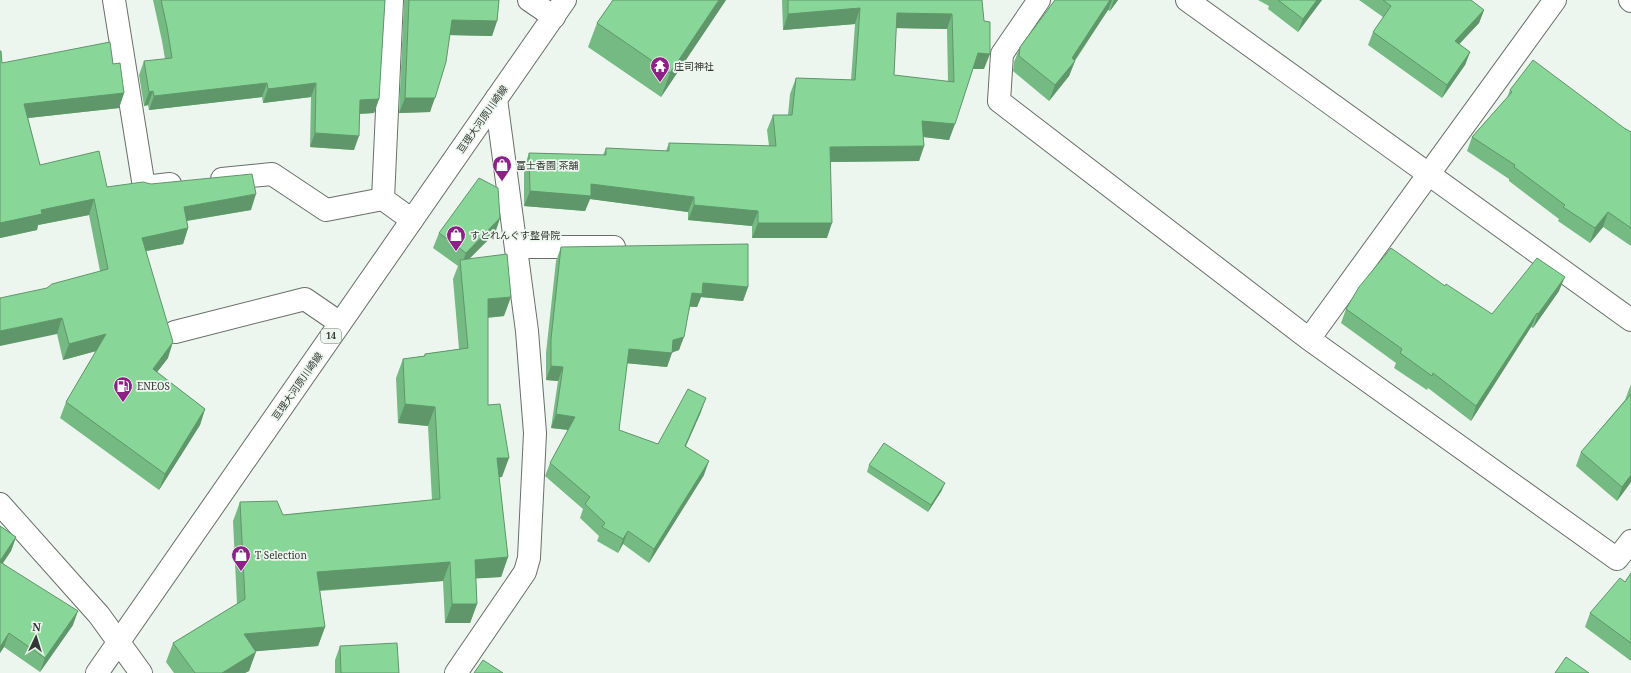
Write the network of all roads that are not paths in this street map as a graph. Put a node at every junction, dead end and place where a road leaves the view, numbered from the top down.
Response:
1 (114, 0) edge
2 (392, 0) edge
3 (529, 0) edge
4 (1039, 0) edge
5 (1187, 0) edge
6 (1555, 0) edge
7 (560, 8) edge
8 (496, 99) junction
9 (1429, 174) junction
10 (383, 199) junction
11 (412, 220) junction
12 (516, 247) junction
13 (632, 247) edge
14 (1631, 320) edge
15 (340, 323) junction
16 (175, 332) dead end
17 (1309, 339) junction
18 (0, 504) edge
19 (1631, 541) edge
20 (118, 642) junction
21 (98, 673) edge
22 (141, 673) edge
23 (456, 673) edge

1 - 10 street
2 - 10 street
3 - 7 street
4 - 17 street
5 - 9 street
6 - 9 street
7 - 8 street, 亘理大河原川崎線 / 14
8 - 11 street, 亘理大河原川崎線 / 14
8 - 12 street
9 - 14 street
9 - 17 street
10 - 11 street
11 - 15 street, 亘理大河原川崎線 / 14
12 - 13 street
12 - 23 street
15 - 16 street
15 - 20 street, 亘理大河原川崎線 / 14
17 - 19 street
18 - 20 street
20 - 21 street, 亘理大河原川崎線 / 14
20 - 22 street

